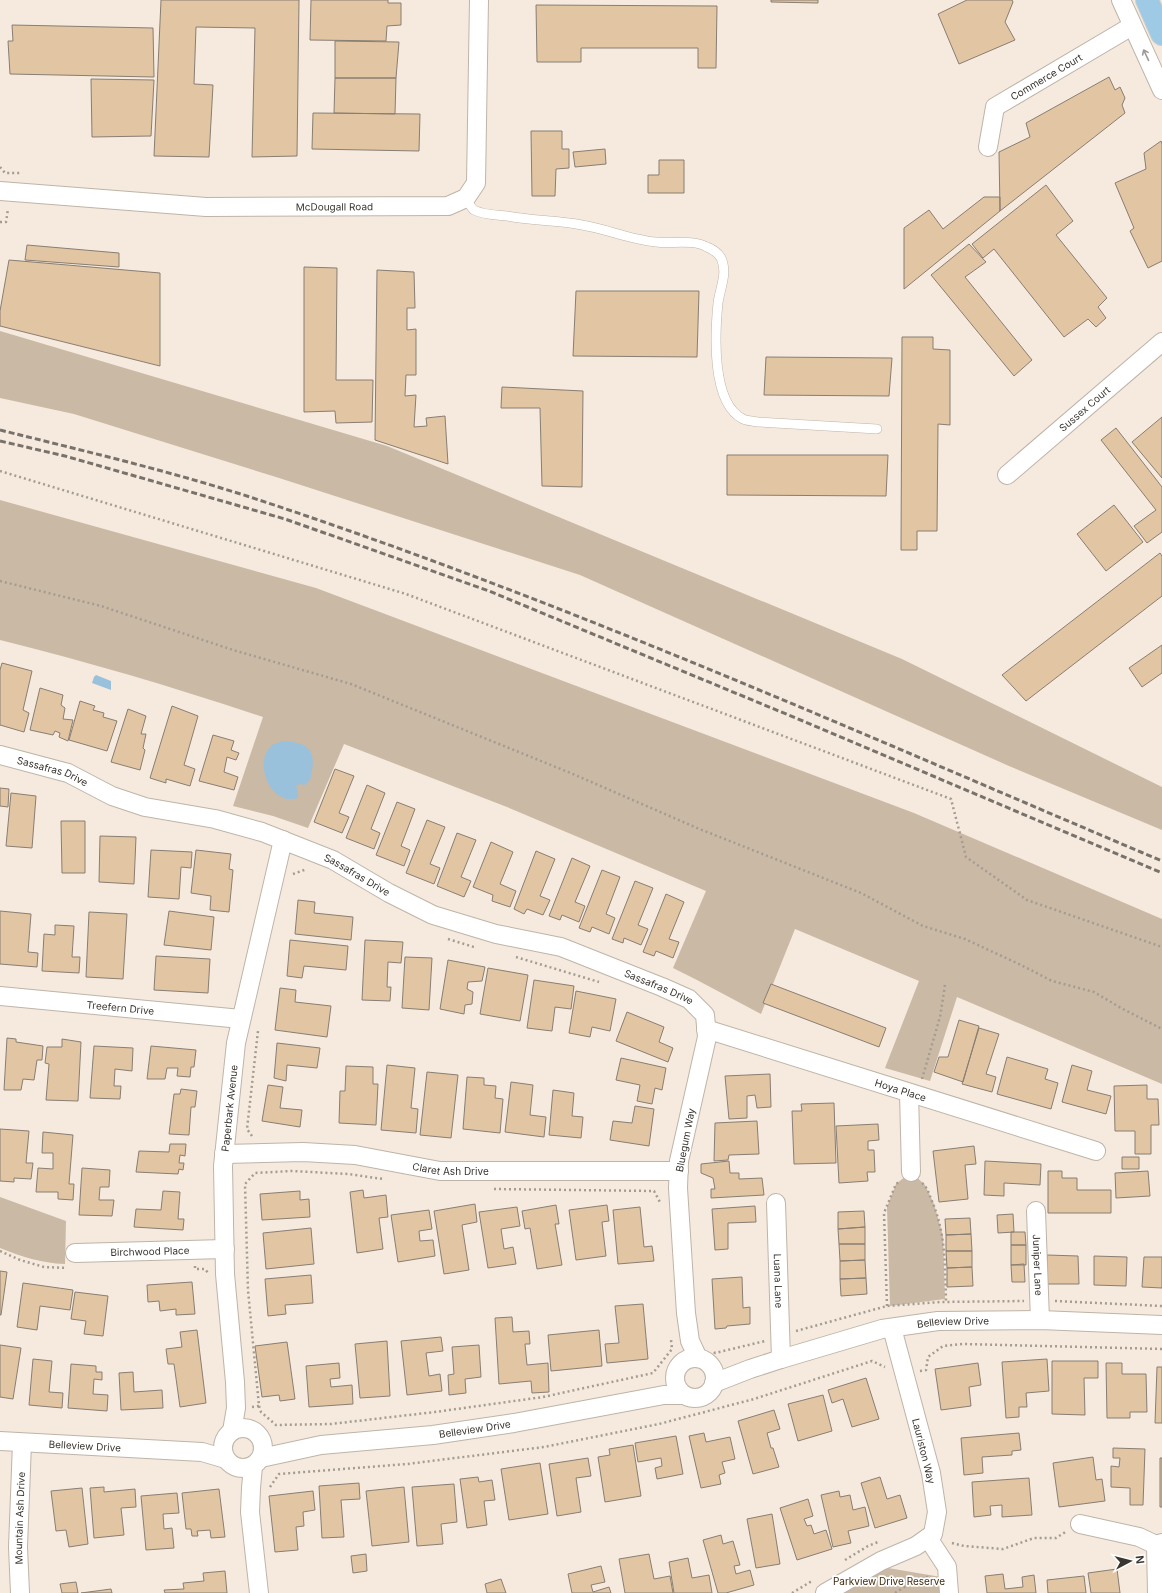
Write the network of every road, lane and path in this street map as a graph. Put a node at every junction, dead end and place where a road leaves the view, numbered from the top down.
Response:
1 (478, 0) edge
2 (1121, 0) edge
3 (1147, 0) edge
4 (1132, 26) junction
5 (1162, 34) edge
6 (1162, 90) edge
7 (988, 147) dead end
8 (0, 167) edge
9 (22, 173) dead end
10 (0, 191) edge
11 (466, 198) junction
12 (1162, 342) edge
13 (877, 429) dead end
14 (0, 471) edge
15 (1007, 475) dead end
16 (0, 581) edge
17 (0, 755) edge
18 (283, 840) junction
19 (310, 868) dead end
20 (292, 880) dead end
21 (442, 936) dead end
22 (1162, 947) edge
23 (477, 948) dead end
24 (513, 956) dead end
25 (600, 982) dead end
26 (945, 984) dead end
27 (0, 996) edge
28 (242, 1019) junction
29 (706, 1022) junction
30 (258, 1027) dead end
31 (1162, 1029) edge
32 (915, 1087) junction
33 (1096, 1151) dead end
34 (260, 1153) junction
35 (224, 1154) junction
36 (644, 1171) junction
37 (679, 1171) junction
38 (911, 1172) junction
39 (262, 1173) junction
40 (385, 1179) dead end
41 (489, 1189) dead end
42 (644, 1191) junction
43 (776, 1203) dead end
44 (665, 1209) dead end
45 (1036, 1211) dead end
46 (225, 1249) junction
47 (195, 1250) junction
48 (0, 1251) edge
49 (75, 1253) joint
50 (209, 1274) dead end
51 (946, 1302) dead end
52 (887, 1306) dead end
53 (1040, 1320) junction
54 (1162, 1325) edge
55 (892, 1328) junction
56 (671, 1334) dead end
57 (1162, 1349) edge
58 (781, 1359) junction
59 (696, 1369) junction
60 (904, 1374) junction
61 (235, 1382) junction
62 (684, 1395) junction
63 (626, 1402) junction
64 (251, 1407) junction
65 (229, 1434) junction
66 (256, 1434) junction
67 (0, 1441) edge
68 (22, 1442) junction
69 (322, 1445) junction
70 (170, 1451) junction
71 (257, 1462) junction
72 (230, 1463) junction
73 (270, 1487) dead end
74 (250, 1512) junction
75 (1080, 1524) joint
76 (928, 1538) junction
77 (1159, 1544) edge
78 (947, 1570) junction
79 (20, 1593) edge
80 (260, 1593) edge
81 (825, 1593) edge
82 (895, 1593) edge
83 (949, 1593) edge
84 (1157, 1593) edge

1 - 11 street
2 - 4 street
3 - 5 main road
6 -> 4 street
4 - 7 street, Commerce Court
8 - 9 path
10 - 11 street, McDougall Road
11 - 13 lane
12 - 15 street, Sussex Court
14 - 22 path
16 - 31 path
17 - 18 street, Sassafras Drive
18 - 28 street, Paperbark Avenue
18 - 29 street, Sassafras Drive
19 - 20 path
21 - 23 path
24 - 25 path
26 - 32 path
27 - 28 street, Treefern Drive
28 - 35 street, Paperbark Avenue
29 - 32 street, Hoya Place
29 - 37 street, Bluegum Way
30 - 34 path
32 - 33 street, Hoya Place
32 - 38 street
34 - 35 street, Claret Ash Drive
34 - 36 street, Claret Ash Drive
34 - 39 path
35 - 46 street, Paperbark Avenue
36 - 37 street, Claret Ash Drive
36 - 42 path
37 - 59 street, Bluegum Way
38 - 51 path
38 - 52 path
39 - 40 path
39 - 64 path
41 - 42 path
42 - 44 path
43 - 58 street, Luana Lane
45 - 53 street, Juniper Lane
46 - 47 street, Birchwood Place
46 - 61 street, Paperbark Avenue
47 - 49 street, Birchwood Place
47 - 50 path
48 - 49 path
53 - 54 street, Belleview Drive
53 - 55 street, Belleview Drive
55 - 58 street, Belleview Drive
55 - 60 street, Lauriston Way
56 - 64 path
57 - 60 path
58 - 59 street, Belleview Drive
59 - 62 street, Bluegum Way
59 - 62 street, Belleview Drive
59 - 63 street, Belleview Drive
60 - 73 path
60 - 76 street, Lauriston Way
61 - 64 street, Paperbark Avenue
61 - 65 street, Paperbark Avenue
62 - 63 street, Belleview Drive
63 - 69 street, Belleview Drive
64 - 66 street, Paperbark Avenue
65 - 66 street
65 - 70 street, Belleview Drive
65 - 72 street
66 - 69 street, Belleview Drive
66 - 71 street
67 - 68 street, Belleview Drive
68 - 70 street, Belleview Drive
68 - 79 street, Mountain Ash Drive
69 - 71 street, Belleview Drive
70 - 72 street, Belleview Drive
71 - 72 street
71 - 74 street
72 - 74 street
74 - 80 street
75 - 76 path
75 - 77 street
76 - 78 street
76 - 81 street
77 - 84 street
78 - 82 path
78 - 83 street

